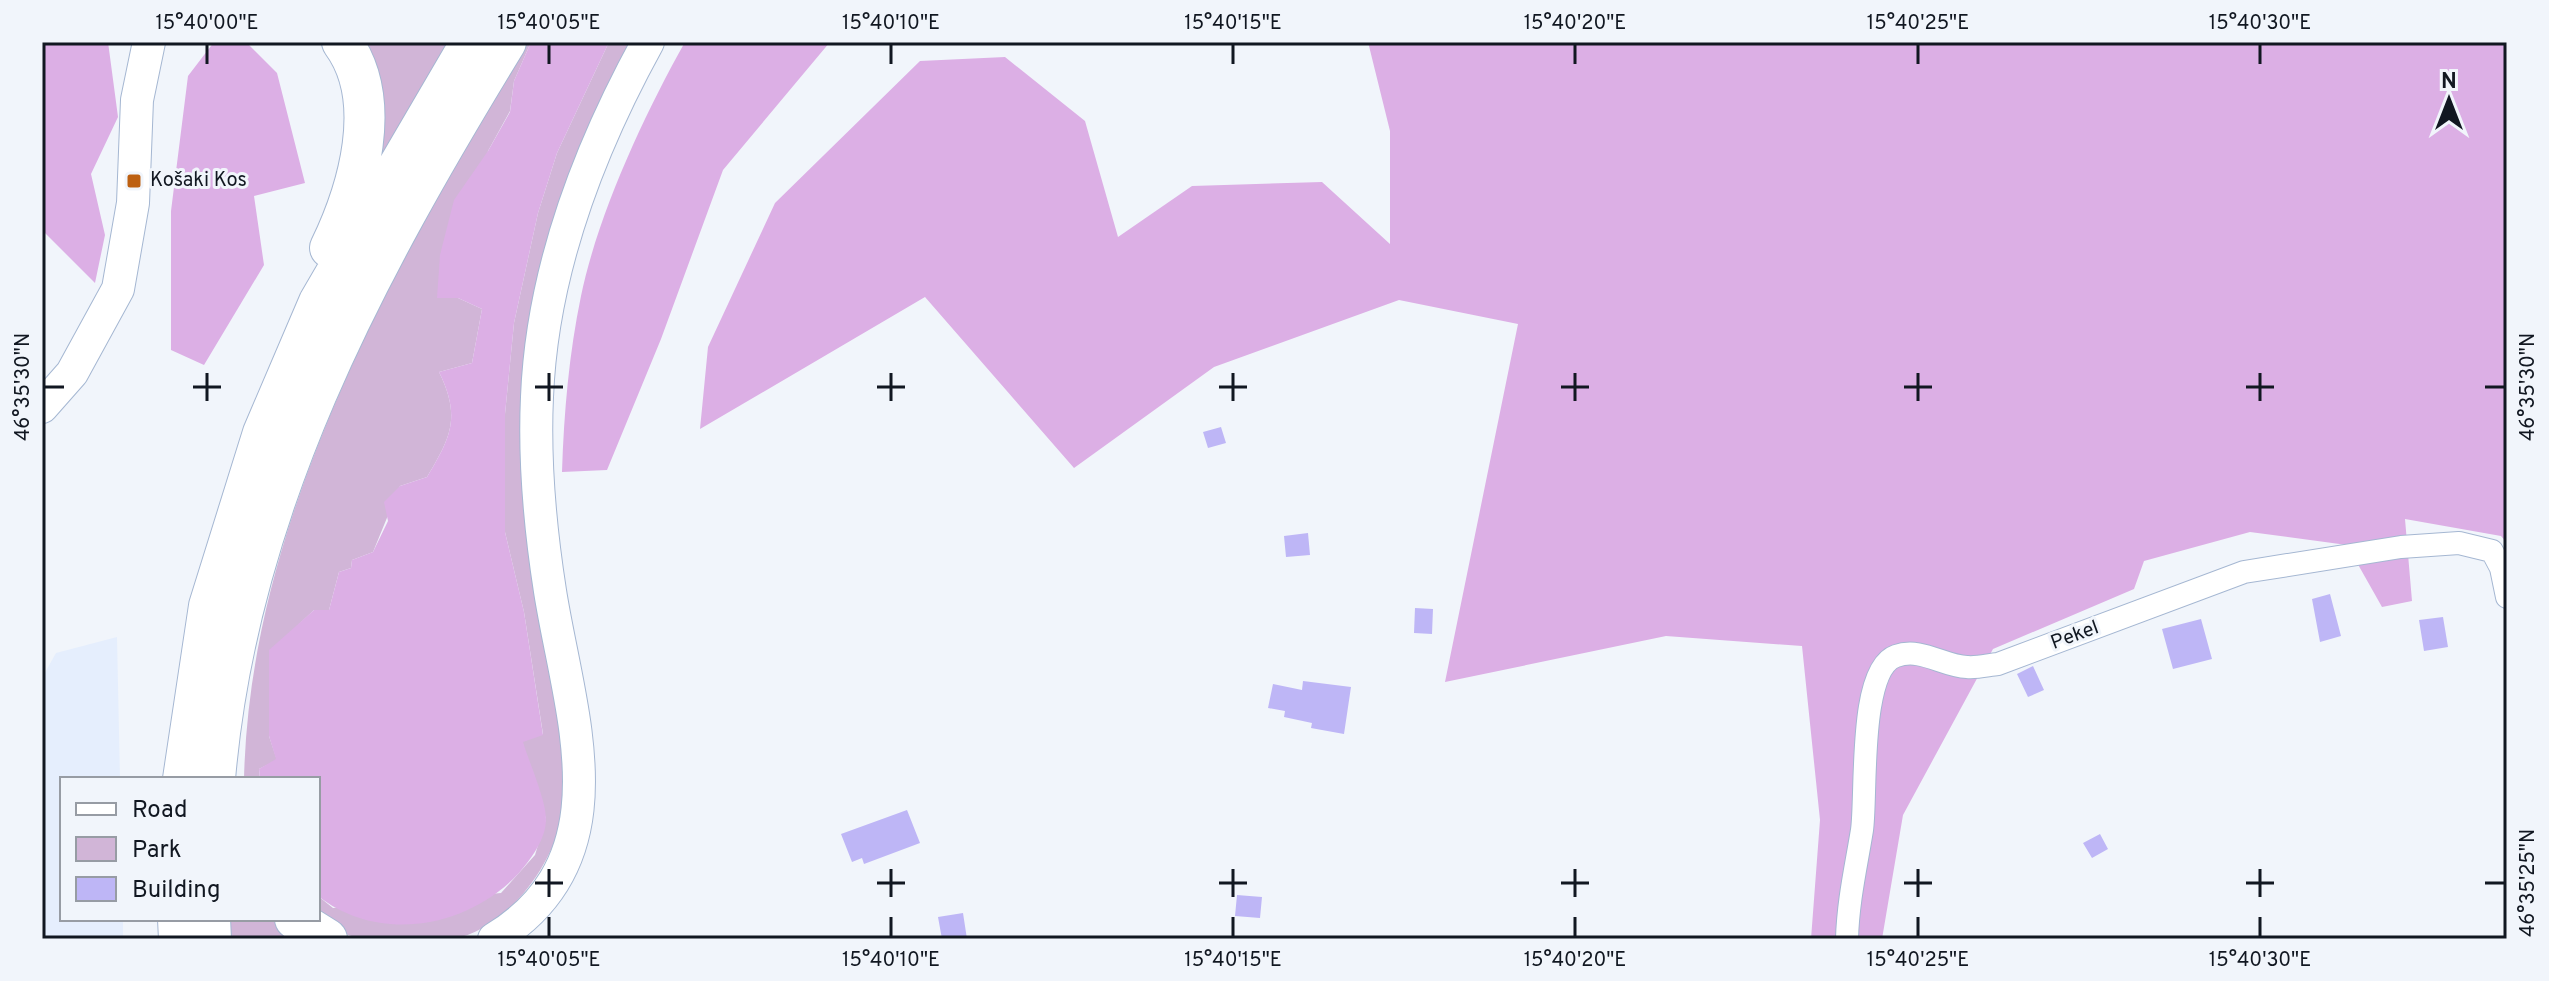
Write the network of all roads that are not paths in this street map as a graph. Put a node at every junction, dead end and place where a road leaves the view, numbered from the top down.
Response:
1 (128, 42) edge
2 (149, 42) edge
3 (342, 42) edge
4 (471, 42) edge
5 (506, 42) edge
6 (648, 42) edge
7 (137, 100) junction
8 (319, 302) junction
9 (42, 407) edge
10 (250, 585) junction
11 (2507, 597) edge
12 (183, 777) edge
13 (215, 777) edge
14 (236, 777) edge
15 (298, 921) edge
16 (327, 939) edge
17 (494, 939) edge
18 (1847, 939) edge

1 - 7 main road
2 - 7 main road
3 - 8 highway
4 - 8 highway
5 - 10 highway
6 - 17 main road
7 - 9 main road
8 - 12 highway
10 - 13 highway
10 - 14 highway
11 - 18 street, Pekel
15 - 16 highway

